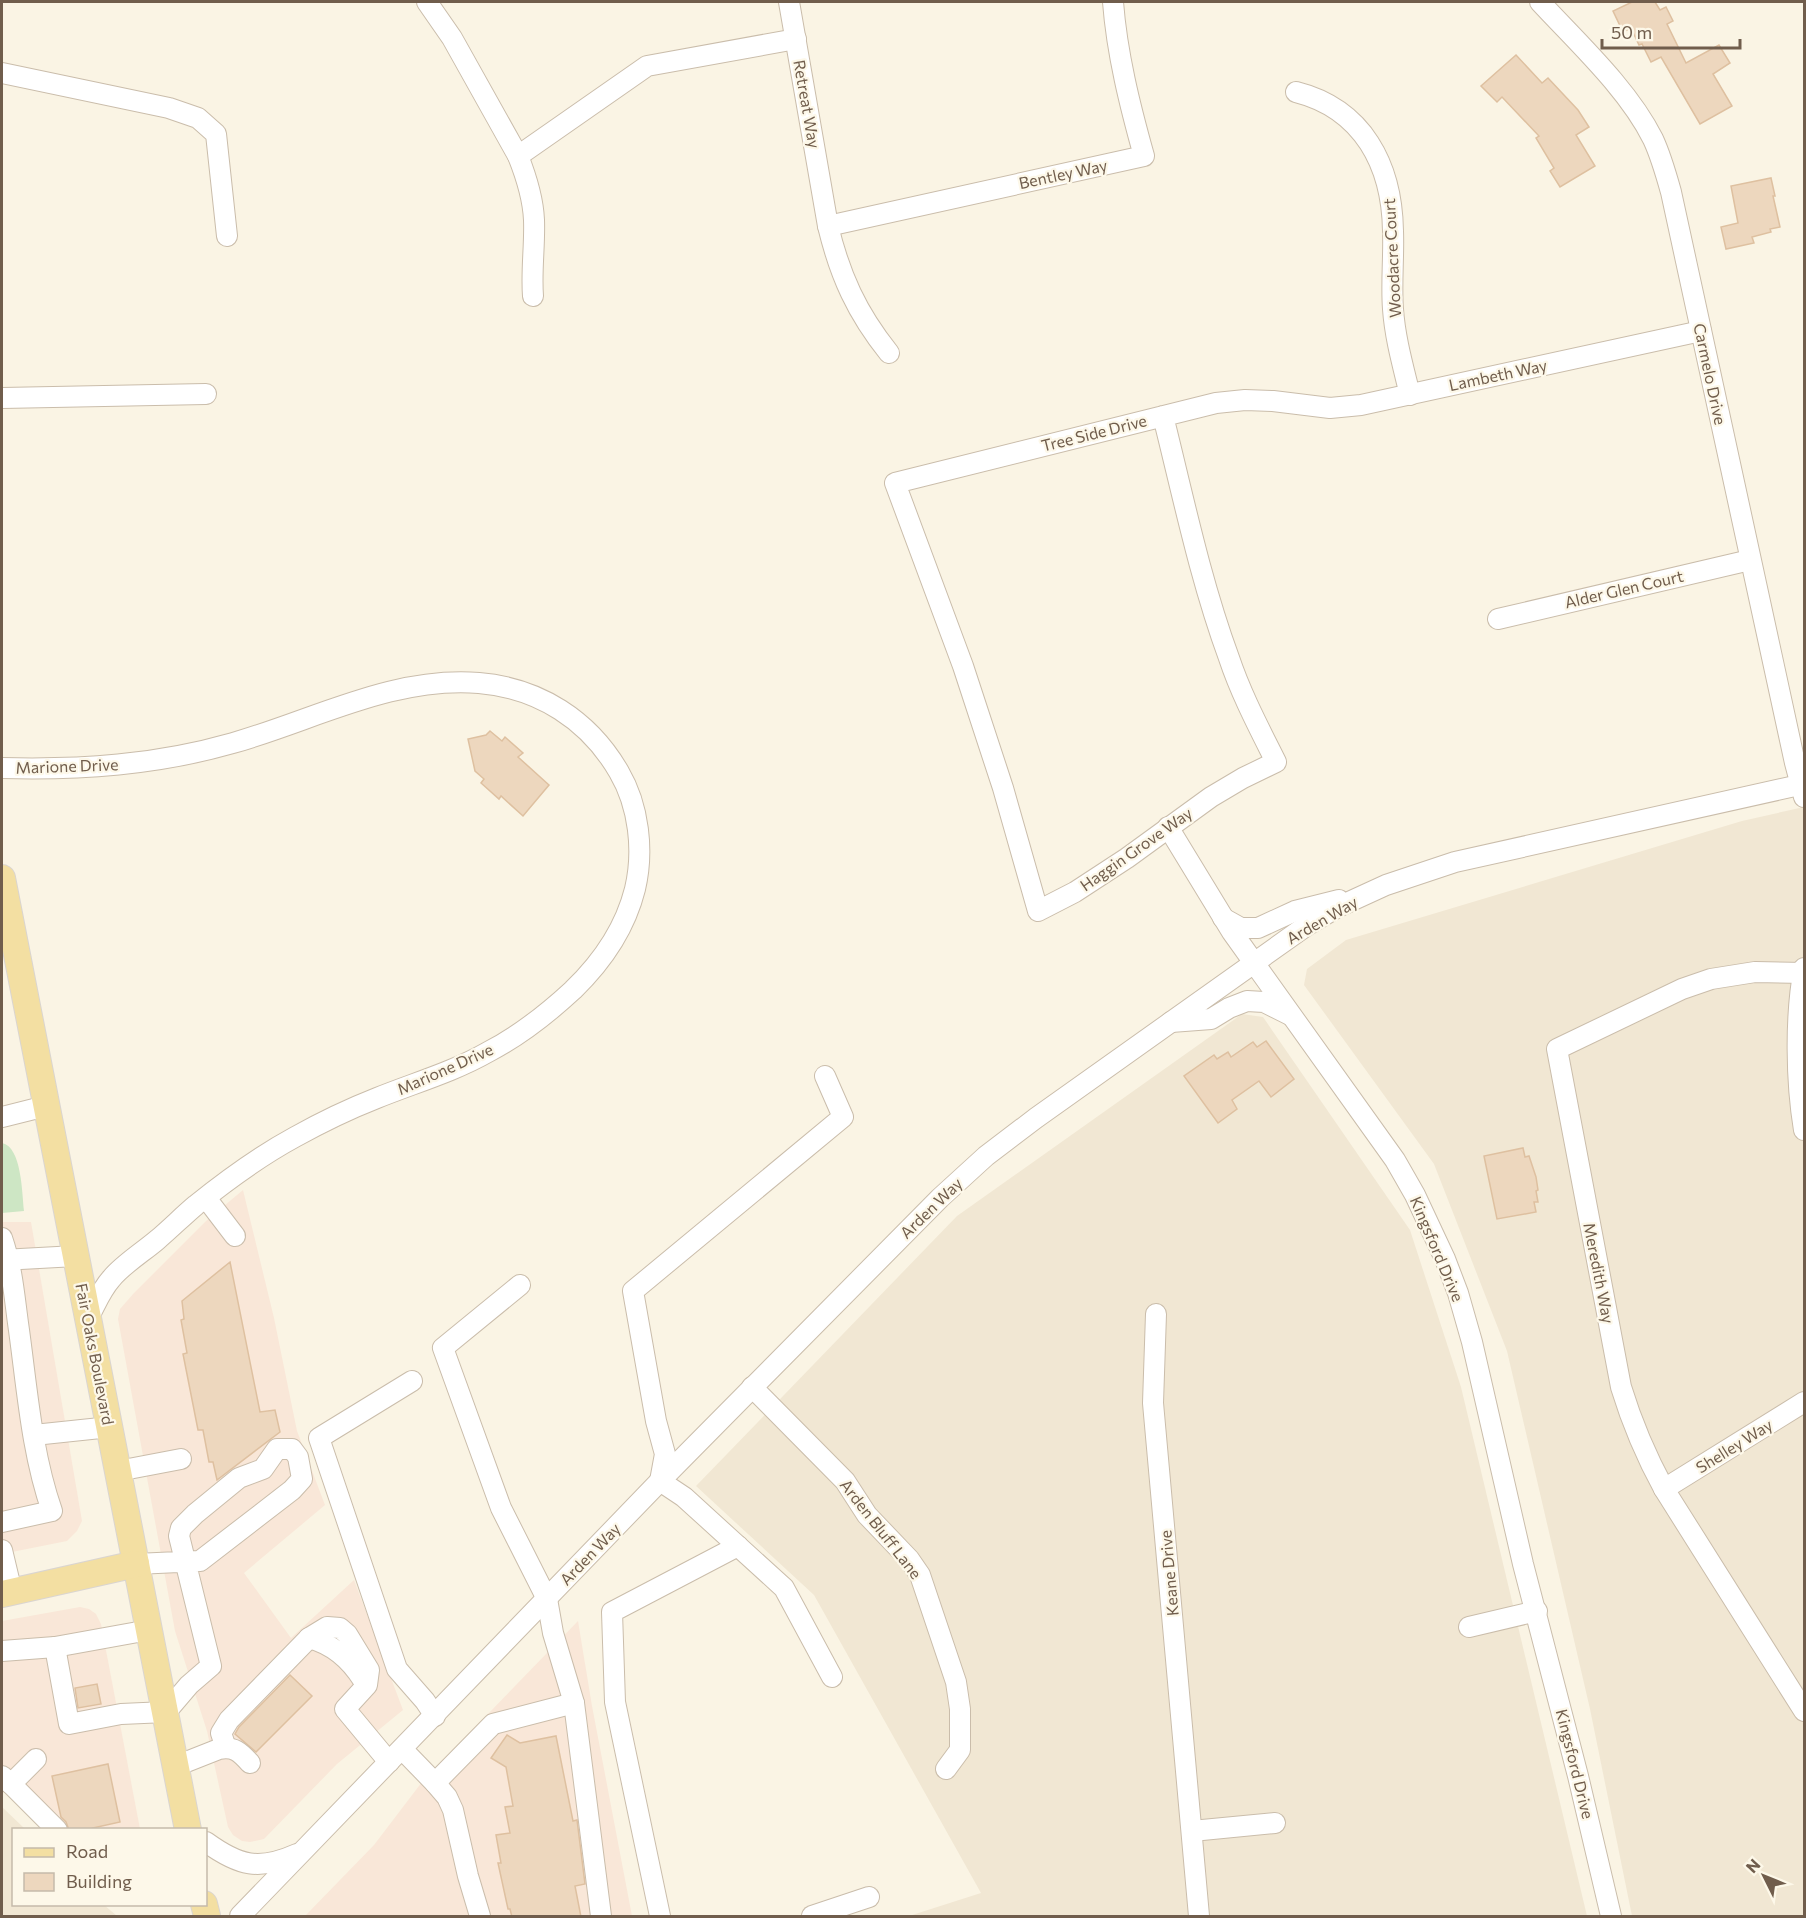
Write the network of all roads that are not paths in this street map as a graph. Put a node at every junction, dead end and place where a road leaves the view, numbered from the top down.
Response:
1 (428, 2) edge
2 (789, 2) edge
3 (1113, 2) edge
4 (1548, 4) edge
5 (796, 39) junction
6 (2, 73) edge
7 (1296, 92) dead end
8 (518, 156) junction
9 (828, 226) junction
10 (227, 236) dead end
11 (532, 296) dead end
12 (1701, 331) junction
13 (889, 353) dead end
14 (206, 394) dead end
15 (1410, 394) junction
16 (2, 399) edge
17 (1294, 404) joint
18 (1163, 416) junction
19 (895, 483) joint
20 (1750, 560) junction
21 (1498, 619) dead end
22 (2, 768) edge
23 (1803, 788) edge
24 (1168, 827) junction
25 (2, 878) edge
26 (1362, 896) junction
27 (1223, 918) junction
28 (1254, 963) junction
29 (1804, 971) edge
30 (1294, 1017) junction
31 (1171, 1022) junction
32 (1802, 1066) edge
33 (825, 1076) dead end
34 (46, 1106) junction
35 (2, 1117) edge
36 (1804, 1130) edge
37 (206, 1198) junction
38 (235, 1236) dead end
39 (2, 1238) edge
40 (76, 1256) junction
41 (6, 1260) edge
42 (520, 1285) dead end
43 (1156, 1314) dead end
44 (88, 1318) junction
45 (412, 1381) dead end
46 (752, 1387) junction
47 (1804, 1402) edge
48 (110, 1427) junction
49 (34, 1435) junction
50 (182, 1459) dead end
51 (118, 1470) junction
52 (660, 1481) junction
53 (1664, 1489) junction
54 (2, 1522) edge
55 (738, 1546) junction
56 (2, 1550) edge
57 (184, 1562) junction
58 (136, 1564) junction
59 (7, 1593) edge
60 (548, 1599) junction
61 (1537, 1611) junction
62 (1469, 1627) dead end
63 (149, 1630) junction
64 (55, 1647) junction
65 (2, 1651) edge
66 (832, 1677) dead end
67 (574, 1703) junction
68 (1804, 1711) edge
69 (166, 1712) junction
70 (435, 1716) junction
71 (224, 1740) junction
72 (395, 1755) junction
73 (36, 1759) dead end
74 (250, 1763) dead end
75 (176, 1766) junction
76 (946, 1769) dead end
77 (6, 1780) edge
78 (435, 1783) junction
79 (1275, 1823) dead end
80 (55, 1828) edge
81 (189, 1828) edge
82 (1192, 1831) junction
83 (207, 1843) edge
84 (303, 1852) junction
85 (869, 1897) dead end
86 (240, 1917) edge
87 (480, 1917) edge
88 (601, 1917) edge
89 (660, 1917) edge
90 (812, 1917) edge
91 (1199, 1917) edge
92 (1611, 1917) edge

1 - 8 street
2 - 5 street
3 - 9 street, Bentley Way
4 - 12 street, Carmelo Drive
5 - 8 street, Retreat Way
5 - 9 street, Retreat Way
6 - 10 street
7 - 15 street, Woodacre Court
8 - 11 street
9 - 13 street, Retreat Way
12 - 15 street, Lambeth Way
12 - 20 street, Carmelo Drive
14 - 16 street
15 - 17 street, Lambeth Way
17 - 18 street, Tree Side Drive
18 - 19 street, Tree Side Drive
18 - 24 street, Haggin Grove Way
19 - 24 street, Haggin Grove Way
20 - 21 street, Alder Glen Court
20 - 23 street, Carmelo Drive
22 - 37 street, Marione Drive
23 - 26 street, Arden Way
24 - 27 street, Kingsford Drive
25 - 34 main road, Fair Oaks Boulevard
26 - 27 street
26 - 28 street, Arden Way
27 - 28 street, Kingsford Drive
28 - 30 street, Kingsford Drive
28 - 31 street, Arden Way
29 - 32 street
29 - 53 street, Meredith Way
30 - 31 street
30 - 61 street, Kingsford Drive
31 - 46 street, Arden Way
32 - 36 street
33 - 52 street
34 - 35 street
34 - 40 main road, Fair Oaks Boulevard
37 - 38 street
37 - 44 street, Marione Drive
39 - 41 street
40 - 41 street
40 - 44 main road, Fair Oaks Boulevard
41 - 49 street
42 - 60 street
43 - 82 street, Keane Drive
44 - 48 main road, Fair Oaks Boulevard
45 - 70 street
46 - 52 street, Arden Way
46 - 76 street, Arden Bluff Lane
47 - 53 street, Shelley Way
48 - 49 street
48 - 51 main road, Fair Oaks Boulevard
49 - 54 street
50 - 51 street
51 - 58 main road, Fair Oaks Boulevard
52 - 55 street
52 - 60 street, Arden Way
53 - 68 street, Meredith Way
55 - 66 street
55 - 89 street
56 - 59 street
57 - 57 street
57 - 58 street
57 - 69 street
58 - 59 main road
58 - 63 main road, Fair Oaks Boulevard
60 - 67 street
60 - 70 street, Arden Way
61 - 62 street
61 - 92 street, Kingsford Drive
63 - 64 street
63 - 69 main road, Fair Oaks Boulevard
64 - 65 street
64 - 69 street
67 - 78 street
67 - 88 street
69 - 75 main road, Fair Oaks Boulevard
70 - 72 street, Arden Way
71 - 72 street
71 - 74 street
71 - 75 street
72 - 78 street
72 - 84 street, Arden Way
73 - 77 street
75 - 81 main road, Fair Oaks Boulevard
77 - 80 street
78 - 87 street
79 - 82 street
82 - 91 street, Keane Drive
83 - 84 street
84 - 86 street, Arden Way
85 - 90 street

